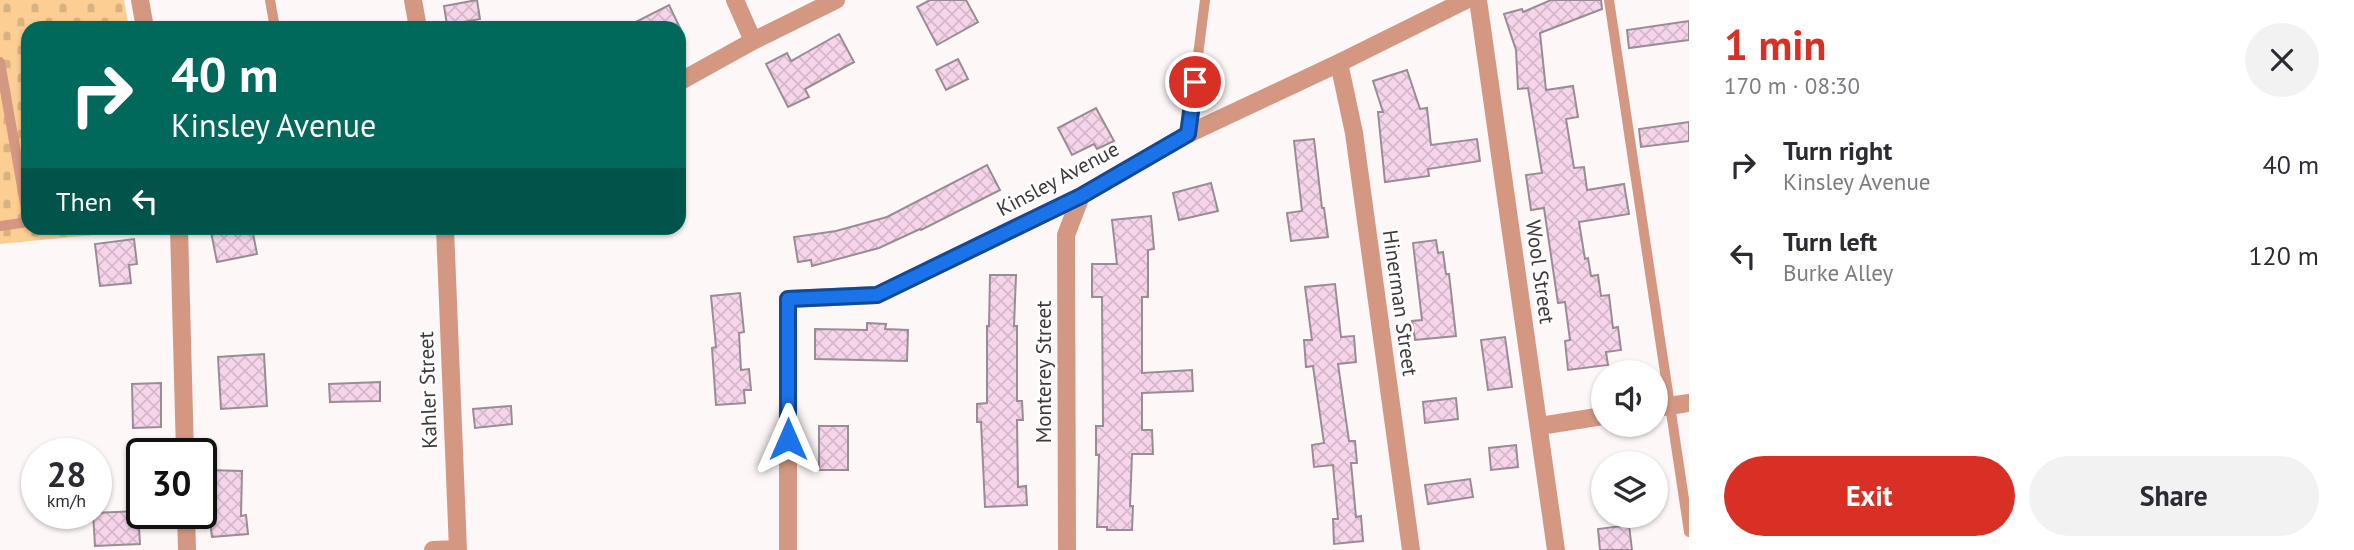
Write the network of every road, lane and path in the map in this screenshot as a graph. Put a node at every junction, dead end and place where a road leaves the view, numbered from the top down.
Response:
1 (140, 0) edge
2 (270, 0) edge
3 (413, 0) edge
4 (735, 0) edge
5 (836, 0) edge
6 (1205, 0) edge
7 (1466, 0) edge
8 (1478, 0) edge
9 (1609, 0) edge
10 (144, 21) edge
11 (274, 21) edge
12 (417, 21) edge
13 (753, 41) junction
14 (0, 62) edge
15 (1339, 63) junction
16 (686, 78) edge
17 (2, 89) edge
18 (1188, 134) junction
19 (21, 186) edge
20 (1081, 196) junction
21 (21, 223) edge
22 (0, 226) edge
23 (179, 235) edge
24 (444, 235) edge
25 (1656, 360) edge
26 (1689, 403) edge
27 (1668, 406) edge
28 (1591, 418) edge
29 (1539, 426) junction
30 (1668, 435) edge
31 (185, 438) edge
32 (186, 529) edge
33 (1689, 532) edge
34 (187, 550) edge
35 (433, 550) edge
36 (458, 550) edge
37 (788, 550) edge
38 (1067, 550) edge
39 (1411, 550) edge
40 (1556, 550) edge

1 - 10 street
2 - 11 lane
3 - 12 street
4 - 13 street
5 - 13 street
6 - 18 lane
7 - 15 street, Kinsley Avenue
8 - 29 street, Wool Street
9 - 25 lane
13 - 16 street
14 - 17 lane
15 - 18 street, Kinsley Avenue
15 - 39 street, Hinerman Street
17 - 19 lane
18 - 20 street, Kinsley Avenue
20 - 37 street, Kinsley Avenue
20 - 38 street, Monterey Street
21 - 22 lane
23 - 31 street
24 - 36 street, Kahler Street
26 - 27 street
28 - 29 street
29 - 40 street, Wool Street
30 - 33 lane
32 - 34 street
35 - 36 street

